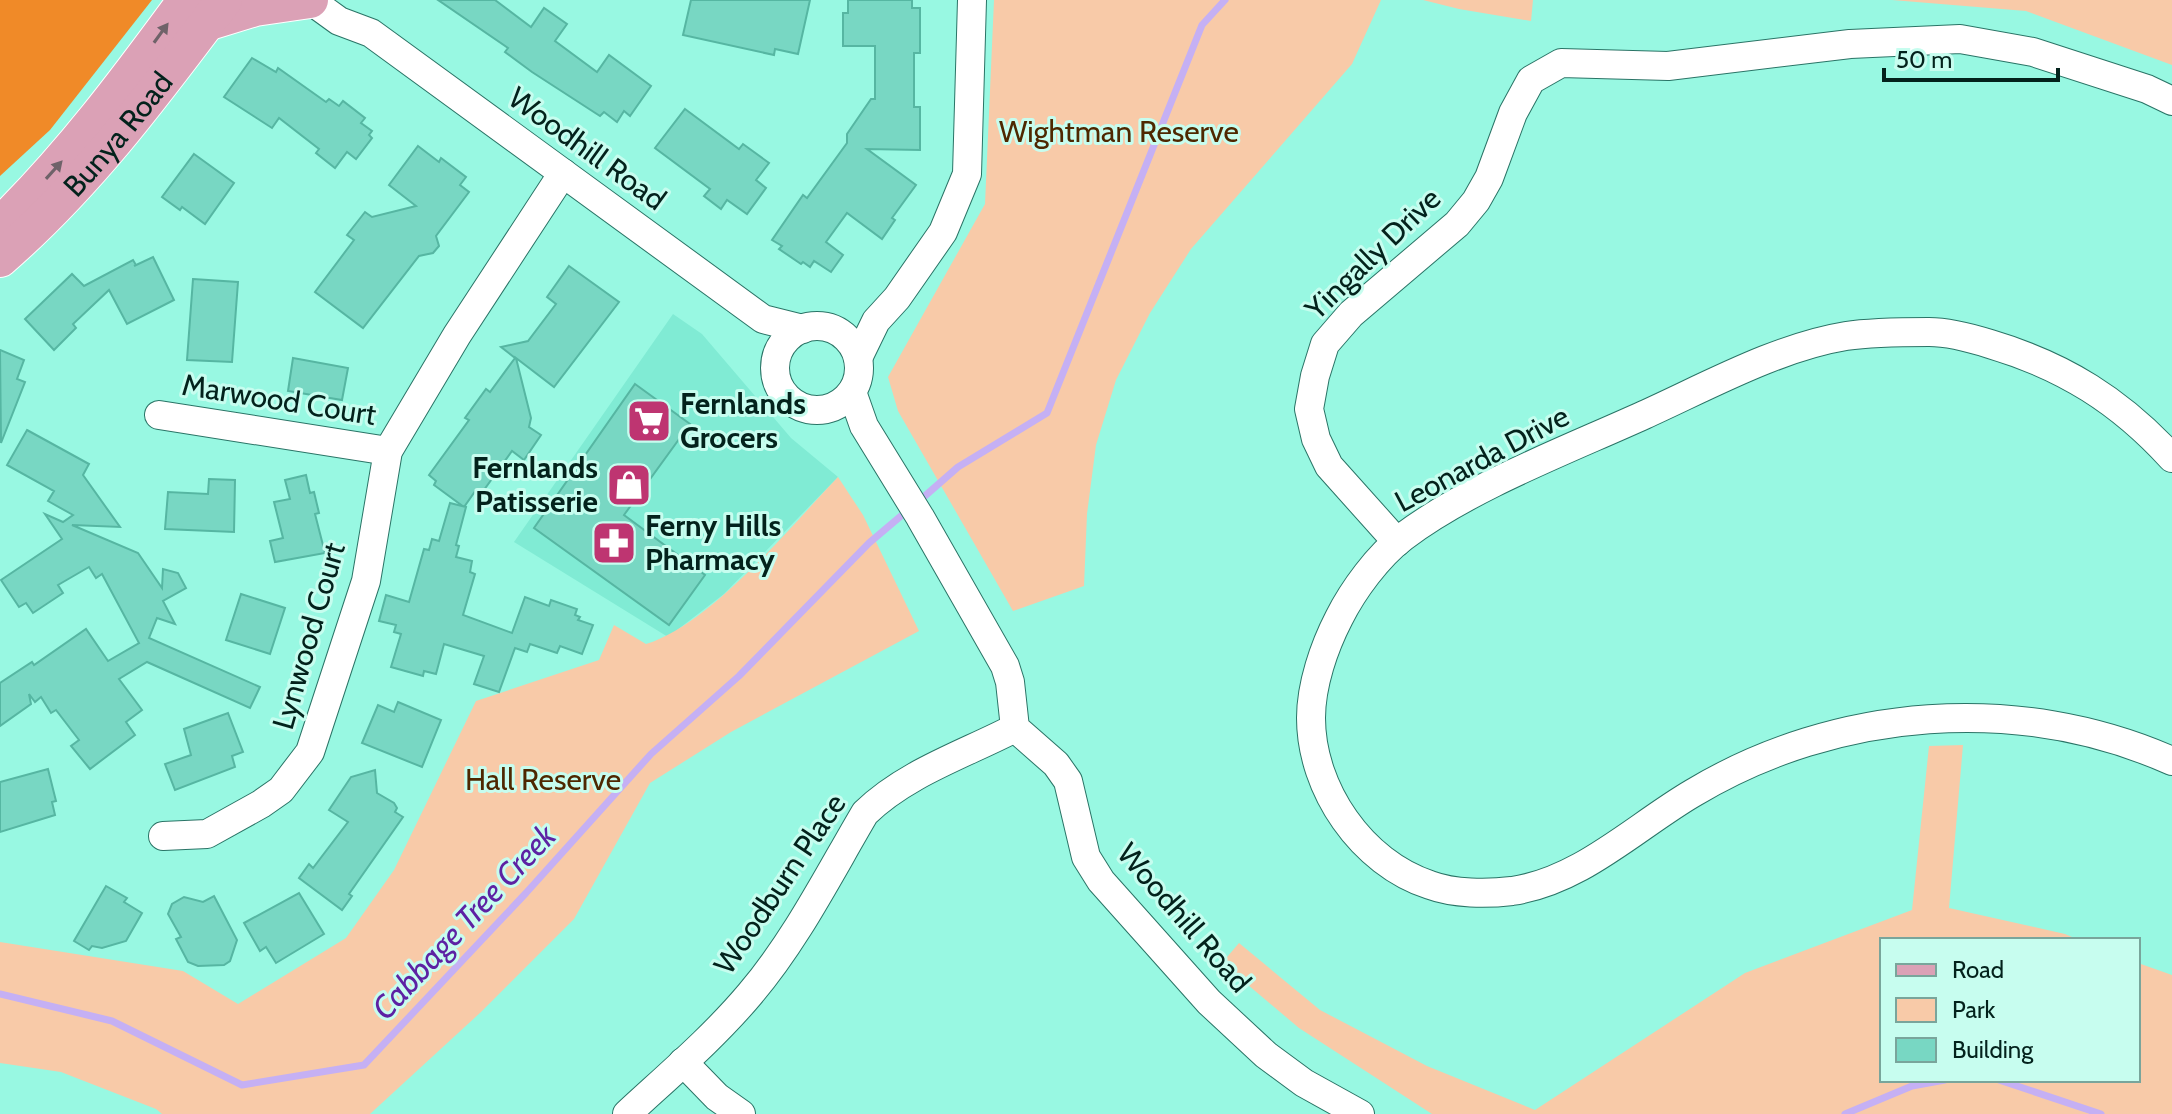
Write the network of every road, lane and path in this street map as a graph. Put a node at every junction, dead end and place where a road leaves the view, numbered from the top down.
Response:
1 (310, 0) edge
2 (343, 0) edge
3 (972, 0) edge
4 (205, 8) edge
5 (371, 33) junction
6 (2172, 101) edge
7 (563, 173) junction
8 (3, 241) edge
9 (763, 319) junction
10 (876, 321) junction
11 (803, 329) junction
12 (840, 333) junction
13 (780, 350) junction
14 (858, 358) junction
15 (843, 399) junction
16 (159, 415) dead end
17 (388, 451) junction
18 (2172, 458) edge
19 (1397, 542) junction
20 (1015, 728) junction
21 (2172, 761) edge
22 (163, 836) dead end
23 (683, 1062) junction
24 (627, 1114) edge
25 (741, 1114) edge
26 (1360, 1114) edge

1 - 4 main road
1 - 5 street, Woodhill Road
2 - 5 street, Woodhill Road
3 - 10 street
4 - 8 main road, Bunya Road
5 - 7 street, Woodhill Road
6 - 19 street, Yingally Drive
7 - 9 street, Woodhill Road
7 - 17 street, Lynwood Court
9 - 11 street, Woodhill Road
9 - 13 street, Woodhill Road
10 - 12 street
10 - 14 street
11 - 12 street, Woodhill Road
11 - 13 street
12 - 14 street
13 - 15 street, Woodhill Road
14 - 15 street
15 - 20 street
16 - 17 street, Marwood Court
17 - 22 street, Lynwood Court
18 - 19 street, Leonarda Drive
19 - 21 street, Leonarda Drive
20 - 23 street, Woodburn Place
20 - 26 street, Woodhill Road
23 - 24 street, Woodburn Place
23 - 25 street

